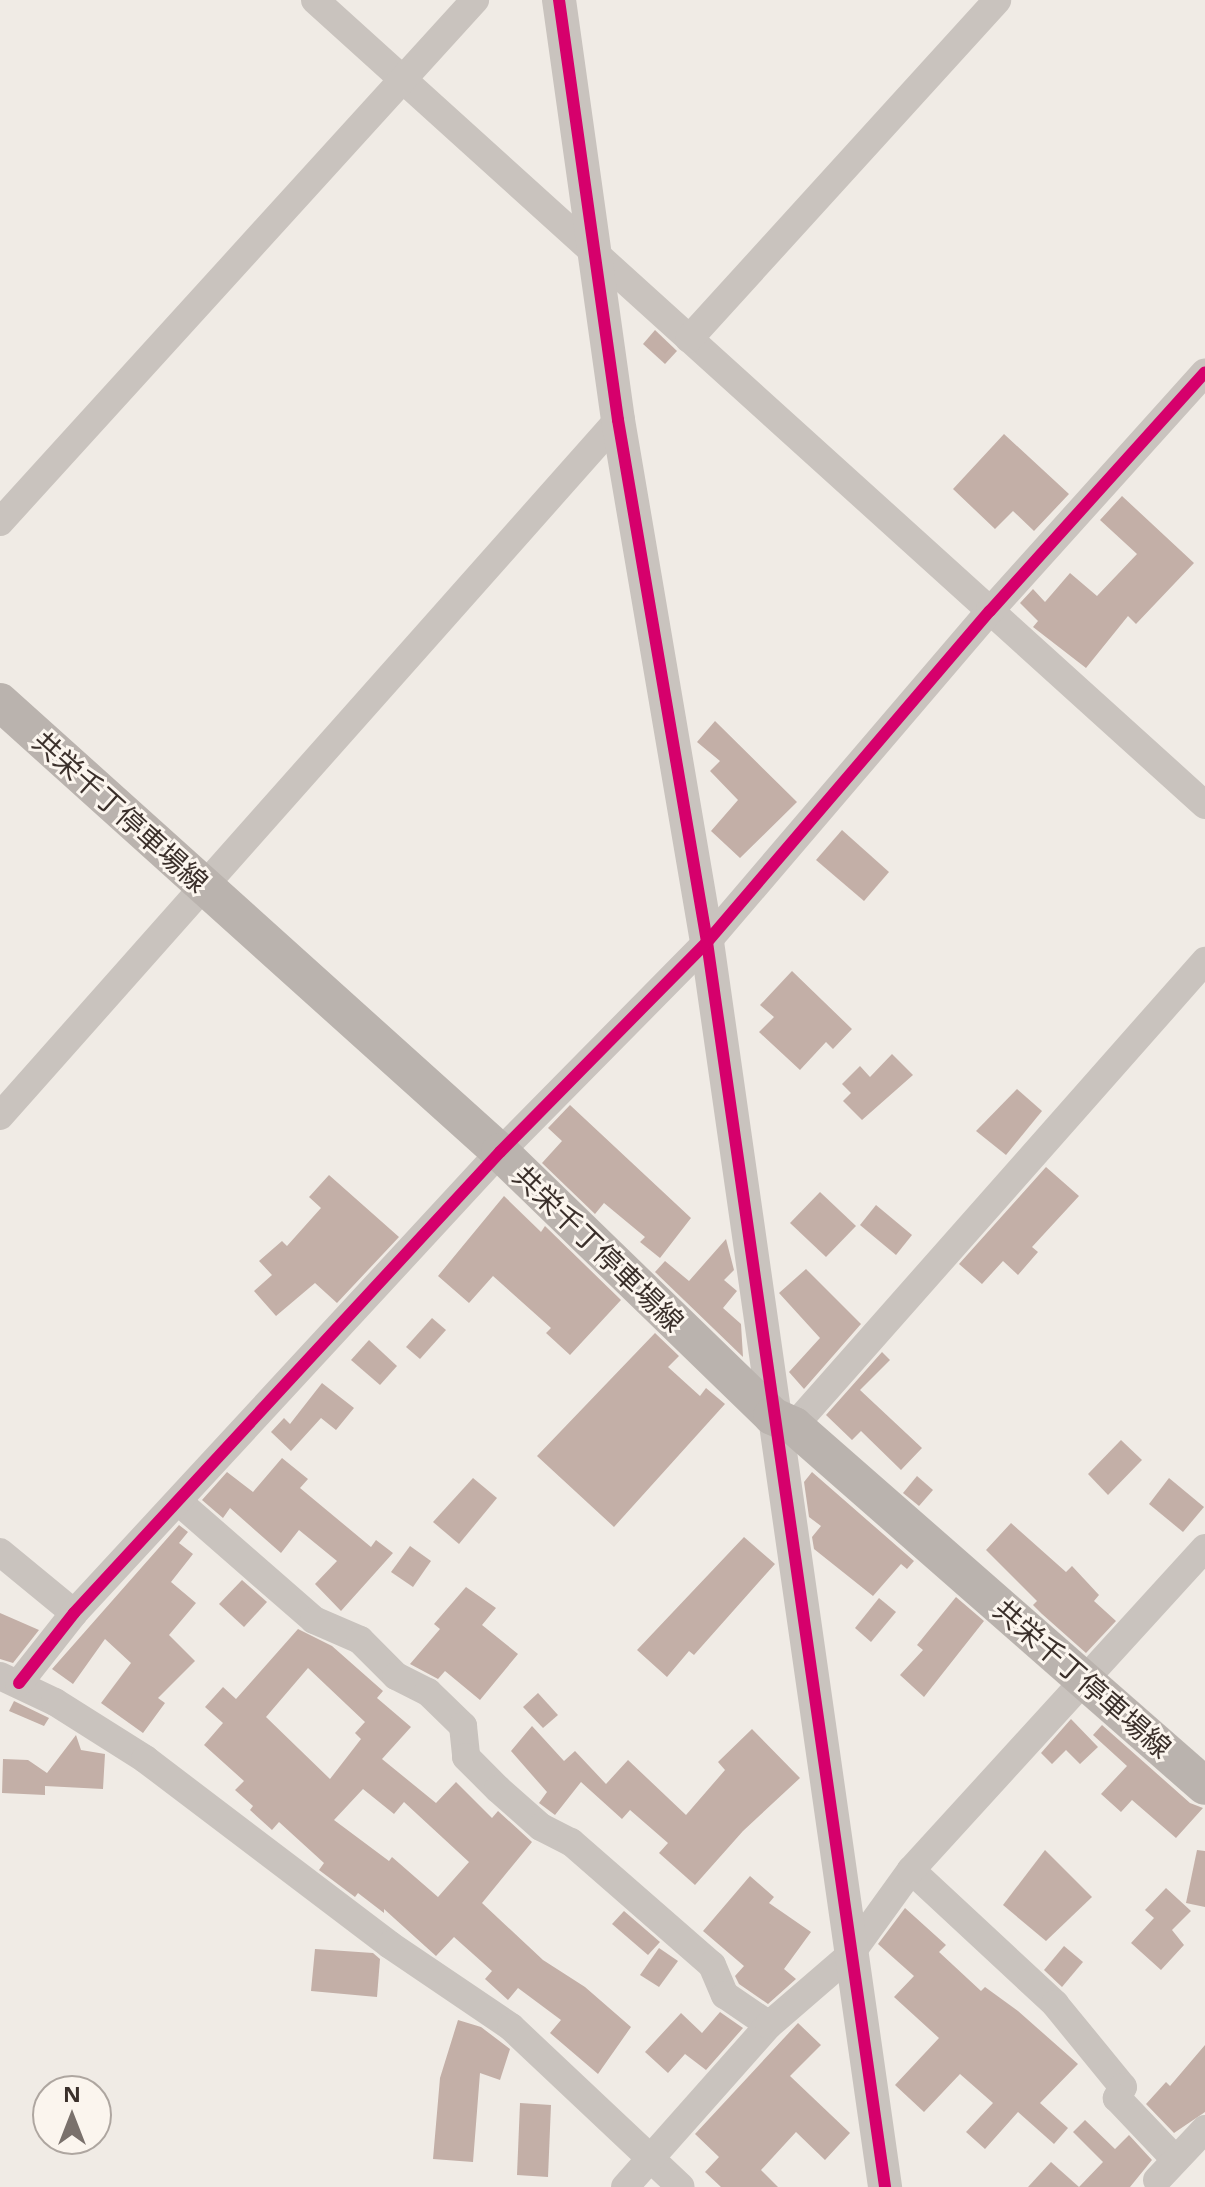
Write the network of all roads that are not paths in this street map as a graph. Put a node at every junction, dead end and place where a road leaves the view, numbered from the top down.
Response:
1 (315, 0) edge
2 (475, 0) edge
3 (559, 0) edge
4 (997, 0) edge
5 (404, 80) junction
6 (595, 251) junction
7 (689, 339) junction
8 (1205, 372) edge
9 (618, 420) junction
10 (0, 522) edge
11 (990, 611) junction
12 (0, 702) edge
13 (1205, 805) edge
14 (207, 888) junction
15 (707, 942) junction
16 (1205, 961) edge
17 (0, 1116) edge
18 (500, 1152) junction
19 (783, 1421) junction
20 (180, 1503) junction
21 (1205, 1548) edge
22 (0, 1552) edge
23 (74, 1613) junction
24 (1086, 1678) junction
25 (10, 1680) edge
26 (1205, 1786) edge
27 (911, 1870) junction
28 (849, 1956) junction
29 (769, 2025) junction
30 (1205, 2129) edge
31 (653, 2156) junction
32 (1173, 2157) junction
33 (1158, 2185) edge
34 (625, 2187) edge
35 (681, 2187) edge
36 (885, 2187) edge

1 - 5 street
2 - 5 street
3 - 6 street
4 - 7 street
5 - 6 street
5 - 10 street
6 - 7 street
6 - 9 street
7 - 11 street
8 - 11 street
9 - 14 street
9 - 15 street
11 - 13 street
11 - 15 street
12 - 14 main road, 共栄千丁停車場線
14 - 17 street
14 - 18 main road, 共栄千丁停車場線
15 - 18 street
15 - 19 street
16 - 19 street
18 - 19 main road, 共栄千丁停車場線
18 - 20 street
19 - 24 main road, 共栄千丁停車場線
19 - 28 street
20 - 23 street
20 - 29 street
21 - 24 street
22 - 23 street
23 - 25 street
24 - 26 main road, 共栄千丁停車場線
24 - 27 street
25 - 31 street
27 - 28 street
27 - 32 street
28 - 29 street
28 - 36 street
29 - 31 street
30 - 32 street
31 - 34 street
31 - 35 street
32 - 33 street

